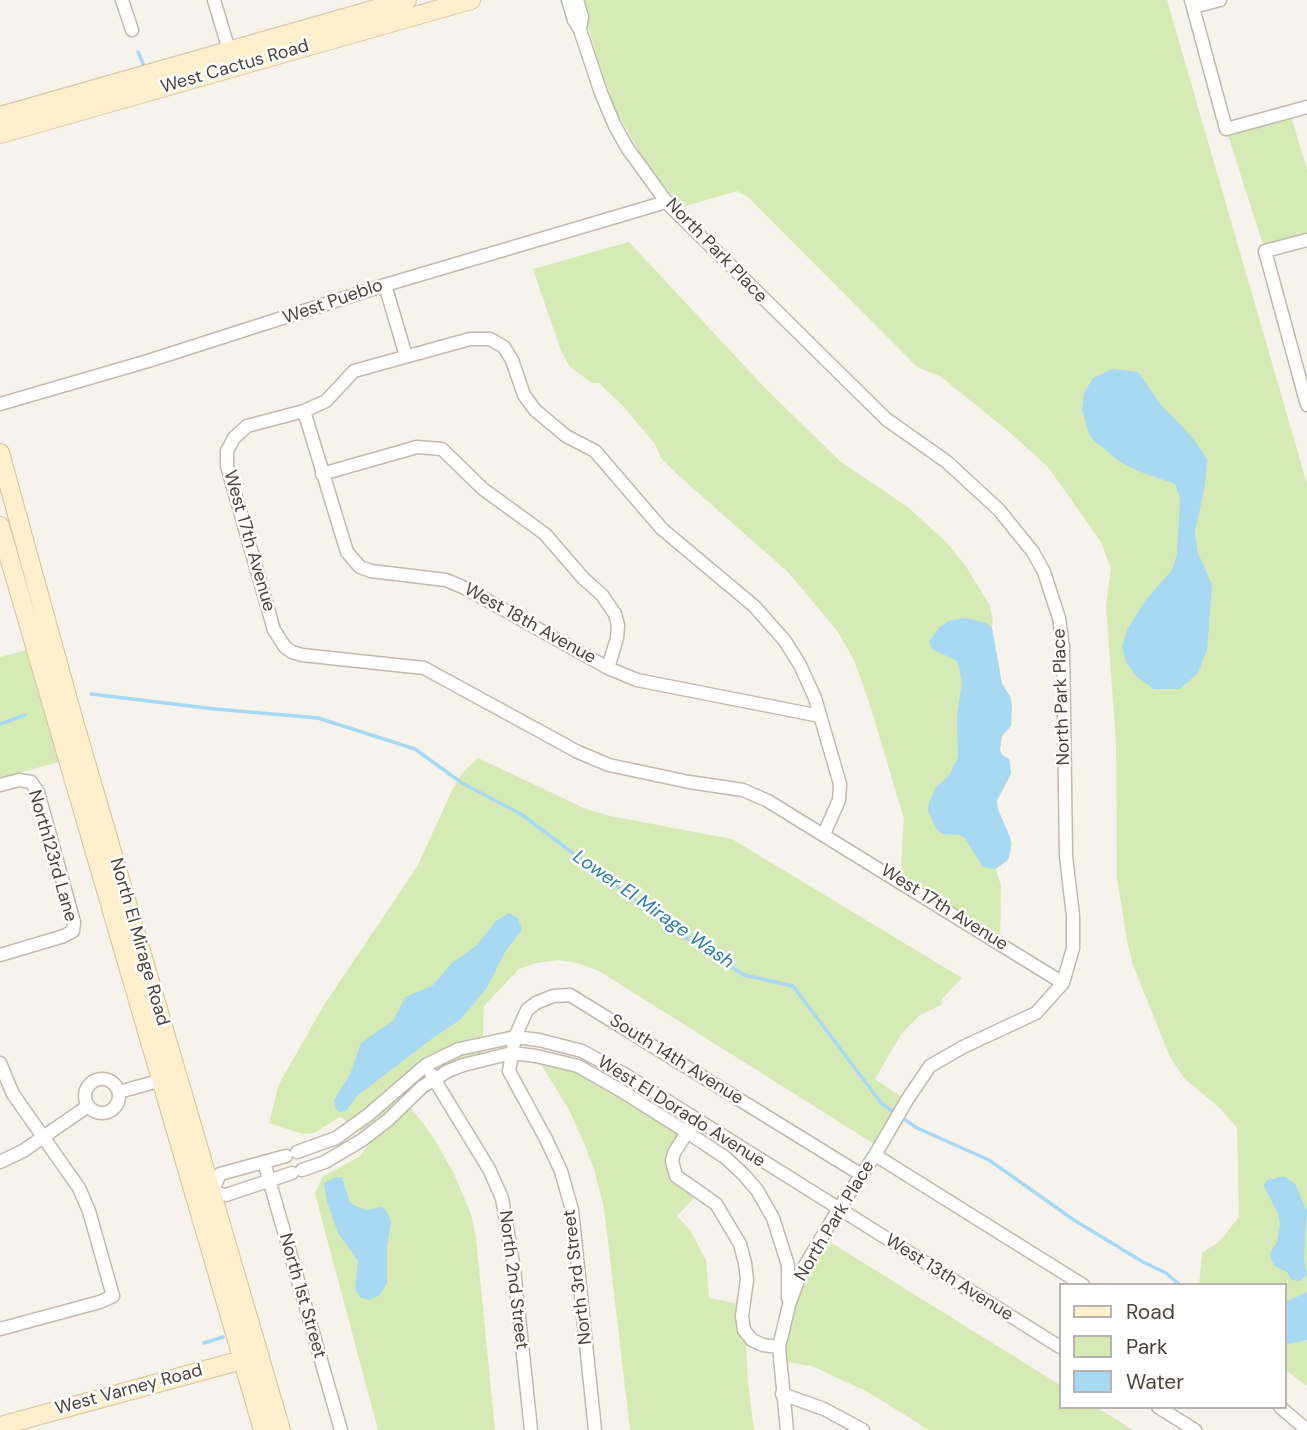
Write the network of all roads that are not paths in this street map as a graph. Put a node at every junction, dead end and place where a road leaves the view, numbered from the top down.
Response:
1 (122, 0) edge
2 (214, 0) edge
3 (407, 0) edge
4 (471, 0) edge
5 (568, 0) edge
6 (578, 0) edge
7 (1220, 0) edge
8 (1192, 4) edge
9 (132, 30) dead end
10 (580, 30) junction
11 (231, 59) junction
12 (1307, 107) edge
13 (0, 116) edge
14 (0, 134) edge
15 (666, 202) junction
16 (1307, 240) edge
17 (385, 285) junction
18 (406, 356) junction
19 (1303, 374) edge
20 (0, 404) edge
21 (1307, 405) edge
22 (304, 411) junction
23 (0, 453) edge
24 (322, 474) junction
25 (0, 526) edge
26 (608, 668) junction
27 (820, 716) junction
28 (0, 785) edge
29 (824, 834) junction
30 (0, 955) edge
31 (1063, 983) junction
32 (515, 1037) junction
33 (512, 1053) junction
34 (0, 1063) edge
35 (425, 1065) junction
36 (169, 1078) junction
37 (435, 1079) junction
38 (119, 1092) junction
39 (88, 1106) junction
40 (694, 1119) junction
41 (688, 1133) junction
42 (44, 1137) junction
43 (875, 1155) junction
44 (0, 1162) edge
45 (264, 1162) junction
46 (860, 1174) junction
47 (269, 1182) junction
48 (203, 1195) junction
49 (838, 1210) junction
50 (1080, 1283) edge
51 (789, 1305) junction
52 (0, 1329) edge
53 (1058, 1346) edge
54 (779, 1347) junction
55 (250, 1357) junction
56 (782, 1394) junction
57 (1161, 1409) edge
58 (1282, 1409) edge
59 (0, 1426) edge
60 (263, 1430) edge
61 (281, 1430) edge
62 (341, 1430) edge
63 (531, 1430) edge
64 (595, 1430) edge
65 (787, 1430) edge
66 (863, 1430) edge
67 (1195, 1430) edge
68 (1307, 1430) edge

1 - 9 street
2 - 11 street
3 - 11 main road, West Cactus Road
4 - 11 main road, West Cactus Road
5 - 10 street, North Park Place
6 - 10 street, North Park Place
7 - 8 street
8 - 12 street
10 - 15 street, North Park Place
11 - 13 main road, West Cactus Road
11 - 14 main road, West Cactus Road
15 - 17 street, West Pueblo
15 - 31 street, North Park Place
16 - 19 street
17 - 18 street
17 - 20 street, West Pueblo
18 - 22 street, West 17th Avenue
18 - 27 street, West 17th Avenue
19 - 21 street
22 - 24 street, West 18th Avenue
22 - 29 street, West 17th Avenue
23 - 36 main road, North El Mirage Road
24 - 26 street, West 18th Avenue
24 - 26 street
25 - 36 main road, North El Mirage Road
26 - 27 street, West 18th Avenue
27 - 29 street, West 17th Avenue
28 - 30 street, North123rd Lane
29 - 31 street, West 17th Avenue
31 - 43 street, North Park Place
32 - 33 street, South 14th Avenue
32 - 35 street, West El Dorado Avenue
32 - 40 street, West El Dorado Avenue
32 - 46 street, South 14th Avenue
33 - 37 street, West El Dorado Avenue
33 - 41 street, West El Dorado Avenue
33 - 64 street, North 3rd Street
34 - 42 street
35 - 37 street, North 2nd Street
35 - 45 street, West El Dorado Avenue
36 - 38 street
36 - 48 main road, North El Mirage Road
37 - 47 street, West El Dorado Avenue
37 - 63 street, North 2nd Street
38 - 39 street
38 - 39 street
39 - 42 street
40 - 41 street
40 - 49 street, West El Dorado Avenue
41 - 51 street, West El Dorado Avenue
41 - 54 street
42 - 44 street
42 - 52 street
43 - 46 street, North Park Place
43 - 50 street
45 - 47 street, North 1st Street
45 - 48 street, West El Dorado Avenue
46 - 49 street, North Park Place
47 - 48 street, West El Dorado Avenue
47 - 62 street, North 1st Street
48 - 55 main road, North El Mirage Road
49 - 51 street, North Park Place
49 - 53 street, West 13th Avenue
51 - 54 street, North Park Place
54 - 56 street, North Park Place
55 - 59 main road, West Varney Road
55 - 60 main road, North El Mirage Road
55 - 61 main road, North El Mirage Road
56 - 65 street, North Park Place
56 - 66 street
57 - 67 street
58 - 68 street

